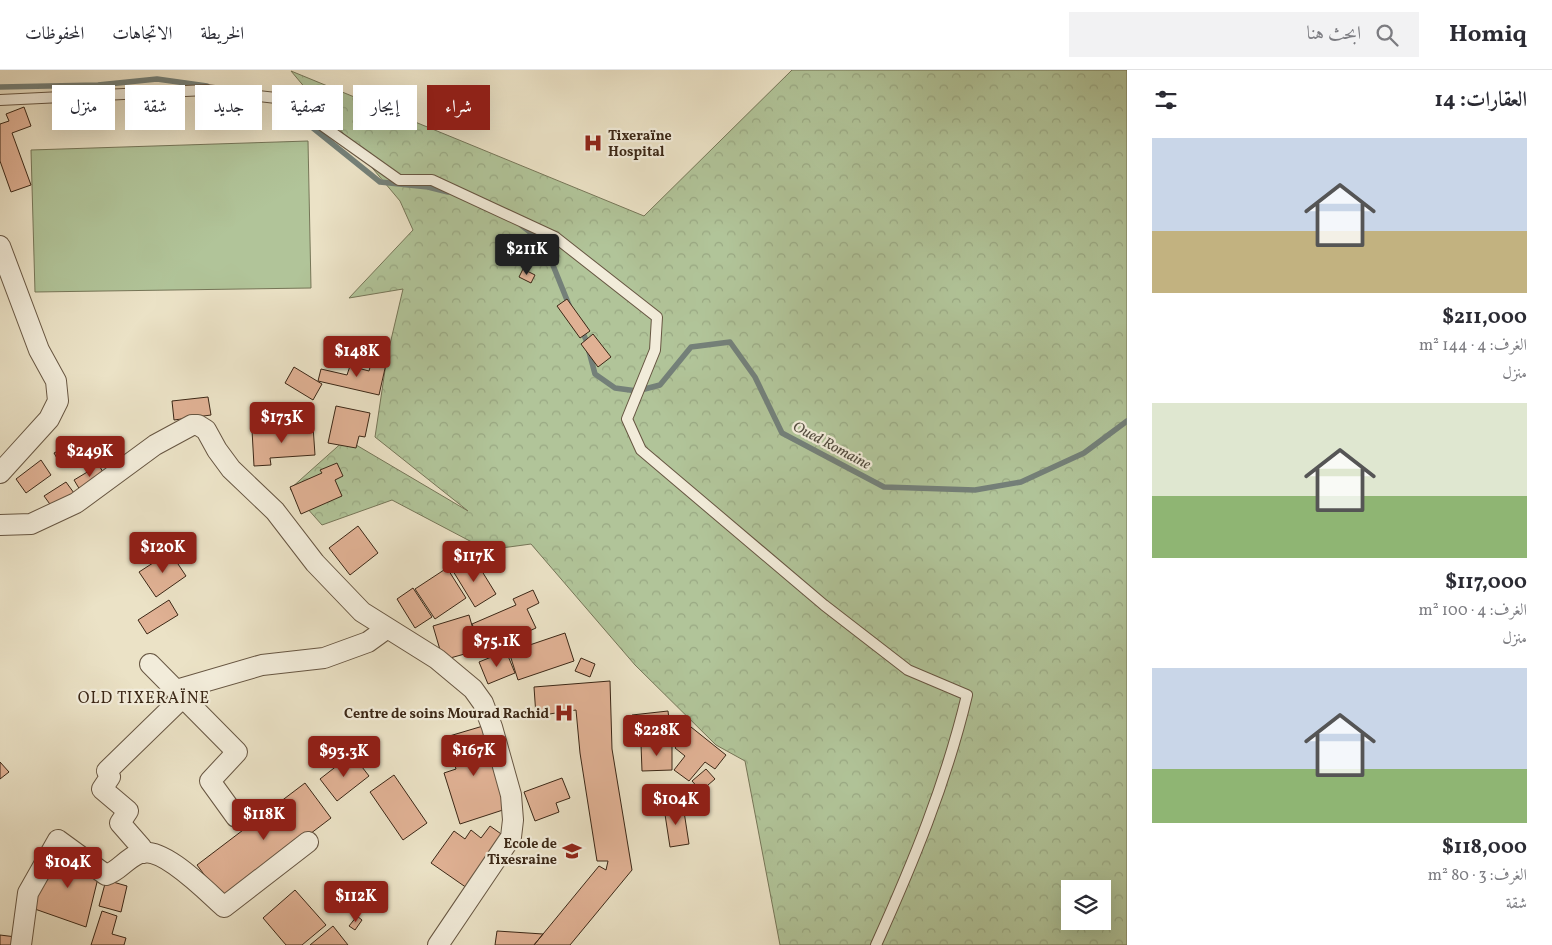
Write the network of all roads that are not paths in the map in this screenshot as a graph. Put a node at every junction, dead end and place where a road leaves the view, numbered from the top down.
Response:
1 (0, 100) edge
2 (0, 246) edge
3 (0, 474) edge
4 (0, 525) edge
5 (386, 629) junction
6 (150, 664) dead end
7 (179, 693) junction
8 (236, 817) dead end
9 (308, 842) dead end
10 (143, 853) junction
11 (21, 945) edge
12 (438, 945) edge
13 (876, 945) edge

1 - 13 lane
2 - 3 street
4 - 5 street
5 - 7 street
5 - 12 street
6 - 7 street
7 - 8 street
7 - 10 street
9 - 10 street
10 - 11 street

